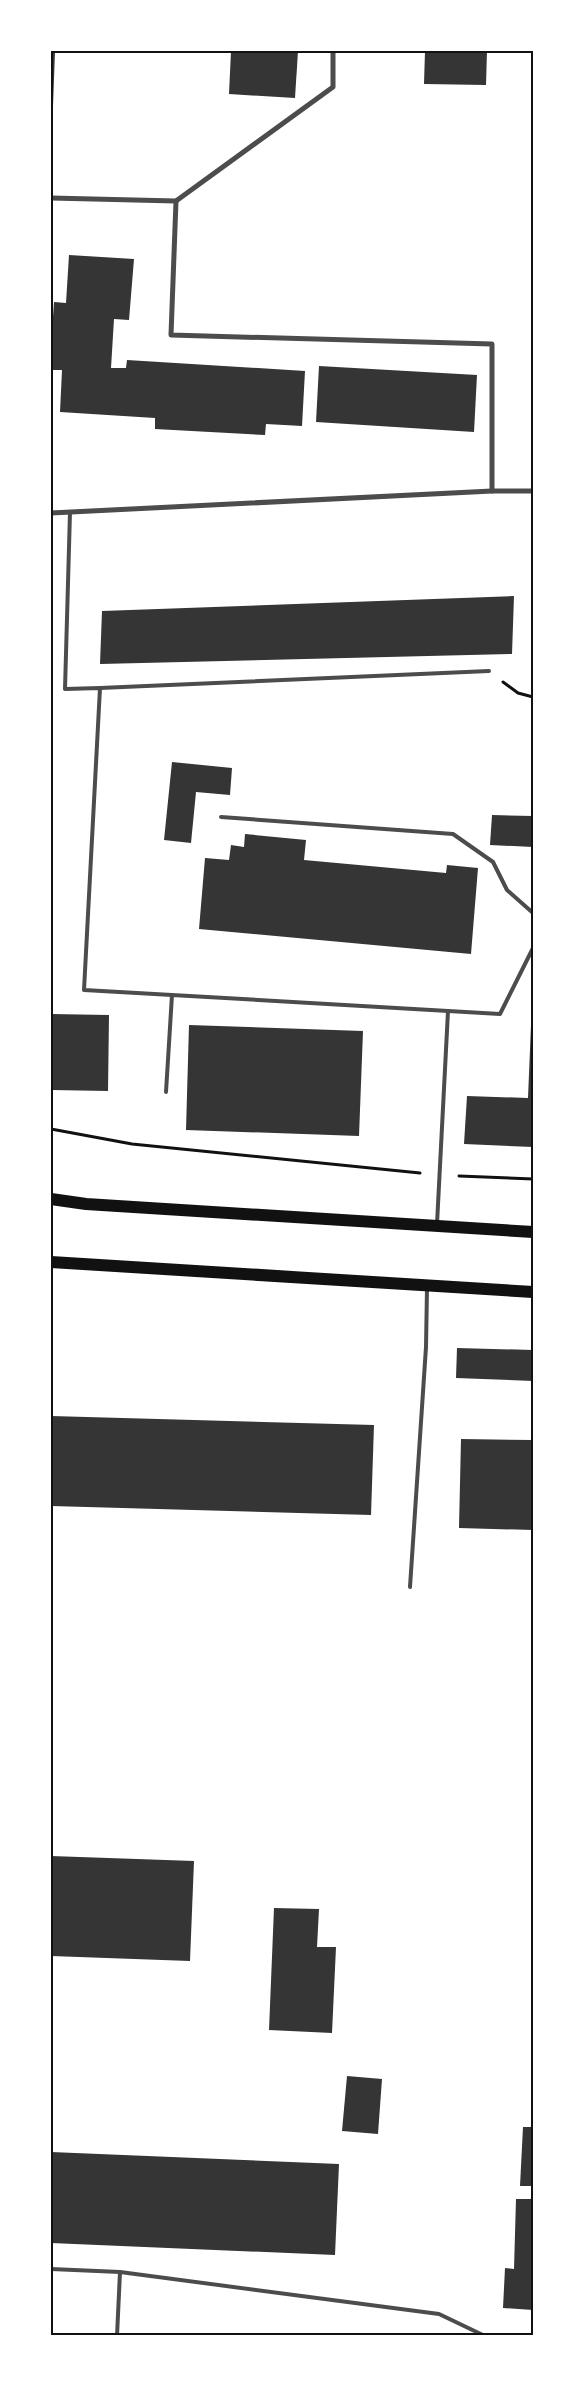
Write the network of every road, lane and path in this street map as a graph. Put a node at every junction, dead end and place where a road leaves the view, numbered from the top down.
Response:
1 (333, 51) edge
2 (51, 198) edge
3 (176, 201) junction
4 (492, 491) junction
5 (533, 491) edge
6 (70, 512) junction
7 (51, 513) edge
8 (489, 671) joint
9 (100, 688) junction
10 (533, 697) edge
11 (221, 817) dead end
12 (533, 913) edge
13 (533, 948) edge
14 (172, 995) junction
15 (448, 1011) junction
16 (166, 1092) dead end
17 (51, 1129) edge
18 (440, 1175) junction
19 (533, 1179) edge
20 (51, 1200) edge
21 (437, 1226) junction
22 (533, 1232) edge
23 (51, 1262) edge
24 (427, 1286) junction
25 (533, 1292) edge
26 (410, 1587) dead end
27 (51, 2269) edge
28 (120, 2272) junction
29 (116, 2336) edge
30 (485, 2336) edge

1 - 3 street
2 - 3 street
3 - 4 street
4 - 5 street
4 - 6 street
6 - 7 street
6 - 9 lane
8 - 9 lane
8 - 10 path
9 - 14 lane
11 - 12 lane
13 - 15 lane
14 - 15 lane
14 - 16 lane
15 - 18 lane
17 - 18 path
18 - 19 path
18 - 21 lane
20 - 21 main road
21 - 22 main road
23 - 24 main road
24 - 25 main road
24 - 26 lane
27 - 28 lane
28 - 29 lane
28 - 30 lane

